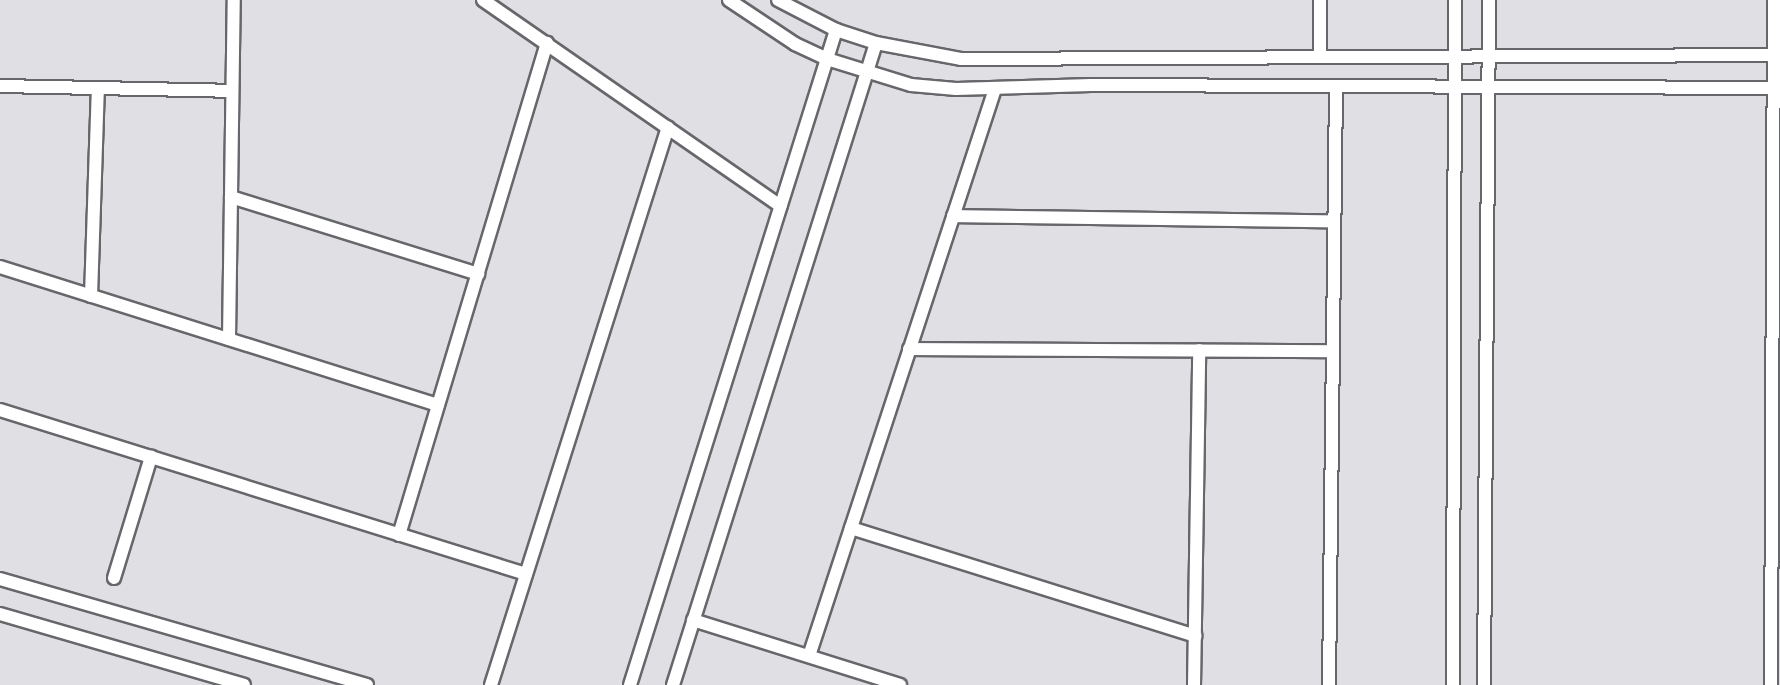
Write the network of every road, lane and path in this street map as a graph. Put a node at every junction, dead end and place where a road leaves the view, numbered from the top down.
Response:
1 (234, 0) edge
2 (482, 0) edge
3 (729, 0) edge
4 (778, 0) edge
5 (1320, 0) edge
6 (1455, 0) edge
7 (1489, 0) edge
8 (1774, 0) edge
9 (836, 30) junction
10 (547, 44) junction
11 (876, 44) junction
12 (1777, 55) edge
13 (1455, 56) junction
14 (1488, 56) junction
15 (1320, 57) junction
16 (827, 59) junction
17 (866, 74) junction
18 (0, 86) edge
19 (1336, 86) junction
20 (1455, 86) junction
21 (1488, 86) junction
22 (98, 88) junction
23 (1777, 88) edge
24 (995, 89) junction
25 (232, 91) junction
26 (668, 127) junction
27 (231, 197) junction
28 (781, 206) junction
29 (953, 216) junction
30 (1334, 221) junction
31 (0, 267) edge
32 (478, 274) junction
33 (91, 296) junction
34 (229, 339) junction
35 (909, 349) junction
36 (1199, 350) junction
37 (1333, 351) junction
38 (438, 405) junction
39 (0, 410) edge
40 (152, 457) junction
41 (851, 528) junction
42 (399, 535) junction
43 (526, 574) junction
44 (114, 578) dead end
45 (0, 579) edge
46 (0, 614) edge
47 (693, 620) junction
48 (1195, 636) junction
49 (809, 656) junction
50 (244, 685) edge
51 (367, 685) edge
52 (491, 685) edge
53 (630, 685) edge
54 (673, 685) edge
55 (901, 685) edge
56 (1194, 685) edge
57 (1329, 685) edge
58 (1453, 685) edge
59 (1484, 685) edge
60 (1771, 685) edge

1 - 25 street
2 - 10 street
3 - 16 street
4 - 9 street
5 - 15 street
6 - 13 street
7 - 14 street
8 - 12 street
9 - 11 street
9 - 16 street
10 - 26 street
10 - 32 street
11 - 15 street
11 - 17 street
12 - 14 street
12 - 23 street
13 - 14 street
13 - 15 street
13 - 20 street
14 - 21 street
16 - 17 street
16 - 28 street
17 - 24 street
17 - 47 street
18 - 22 street
19 - 20 street
19 - 24 street
19 - 30 street
20 - 21 street
20 - 58 street
21 - 23 street
21 - 59 street
22 - 25 street
22 - 33 street
23 - 60 street
24 - 29 street
25 - 27 street
26 - 28 street
26 - 43 street
27 - 32 street
27 - 34 street
28 - 53 street
29 - 30 street
29 - 35 street
30 - 37 street
31 - 33 street
32 - 38 street
33 - 34 street
34 - 38 street
35 - 36 street
35 - 41 street
36 - 37 street
36 - 48 street
37 - 57 street
38 - 42 street
39 - 40 street
40 - 42 street
40 - 44 street
41 - 48 street
41 - 49 street
42 - 43 street
43 - 52 street
45 - 51 street
46 - 50 street
47 - 49 street
47 - 54 street
48 - 56 street
49 - 55 street

